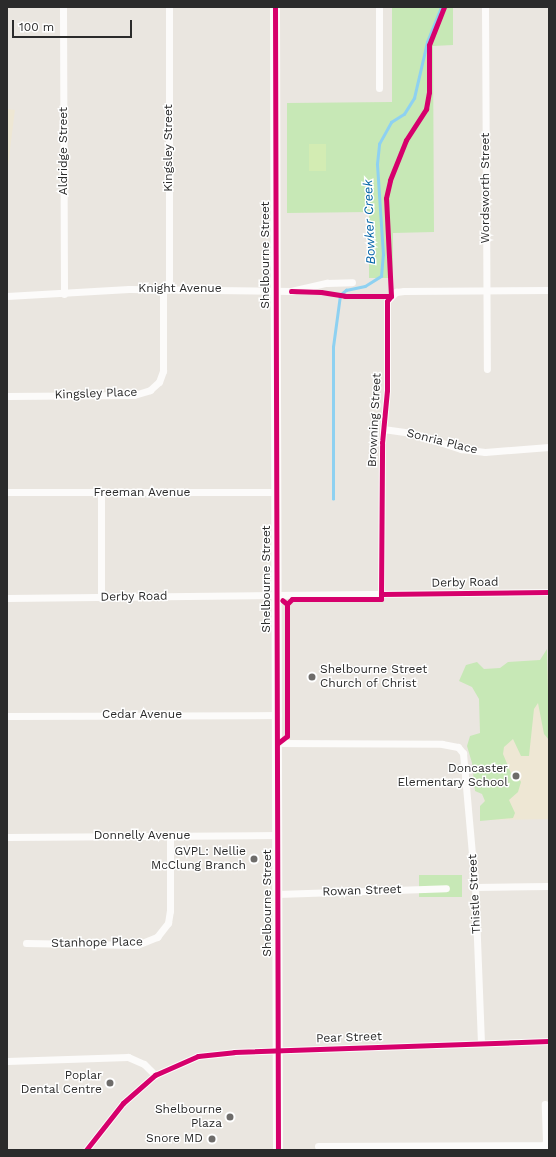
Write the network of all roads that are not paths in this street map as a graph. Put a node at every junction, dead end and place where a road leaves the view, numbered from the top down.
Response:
1 (63, 7) edge
2 (169, 7) edge
3 (275, 7) edge
4 (380, 7) edge
5 (484, 7) edge
6 (379, 88) dead end
7 (352, 282) dead end
8 (166, 288) junction
9 (276, 290) junction
10 (486, 290) junction
11 (549, 290) edge
12 (64, 294) junction
13 (7, 296) edge
14 (486, 369) dead end
15 (7, 396) edge
16 (383, 429) junction
17 (549, 447) edge
18 (7, 492) edge
19 (277, 492) junction
20 (102, 494) junction
21 (549, 592) edge
22 (381, 594) junction
23 (277, 596) junction
24 (7, 598) edge
25 (101, 598) junction
26 (278, 715) junction
27 (7, 716) edge
28 (278, 743) junction
29 (278, 835) junction
30 (170, 836) junction
31 (7, 837) edge
32 (475, 886) junction
33 (549, 886) edge
34 (446, 888) dead end
35 (278, 894) junction
36 (26, 943) dead end
37 (549, 1041) edge
38 (481, 1043) junction
39 (279, 1050) junction
40 (7, 1061) edge
41 (155, 1075) junction
42 (545, 1104) dead end
43 (318, 1146) dead end
44 (545, 1147) edge
45 (86, 1150) edge
46 (278, 1150) edge

1 - 12 street, Aldridge Street
2 - 8 street, Kingsley Street
3 - 9 main road, Shelbourne Street
4 - 6 street
5 - 10 street, Wordsworth Street
7 - 9 street, Knight Avenue
8 - 9 street, Knight Avenue
8 - 12 street, Knight Avenue
8 - 15 street, Kingsley Place
9 - 19 main road, Shelbourne Street
10 - 11 street
10 - 14 street, Wordsworth Street
10 - 16 street, Browning Street
12 - 13 street, Knight Avenue
16 - 17 street, Sonria Place
16 - 22 street, Browning Street
18 - 20 street, Freeman Avenue
19 - 20 street, Freeman Avenue
19 - 23 main road, Shelbourne Street
20 - 25 street
21 - 22 street, Derby Road
22 - 23 street, Derby Road
23 - 25 street, Derby Road
23 - 26 main road, Shelbourne Street
24 - 25 street, Derby Road
26 - 27 street, Cedar Avenue
26 - 28 main road, Shelbourne Street
28 - 29 main road, Shelbourne Street
28 - 32 street, Thistle Street
29 - 30 street, Donnelly Avenue
29 - 35 main road, Shelbourne Street
30 - 31 street, Donnelly Avenue
30 - 36 street, Stanhope Place
32 - 33 street
32 - 38 street, Thistle Street
34 - 35 street, Rowan Street
35 - 39 main road, Shelbourne Street
37 - 38 street, Pear Street
38 - 39 street, Pear Street
39 - 41 street, Pear Street
39 - 46 main road, Shelbourne Street
40 - 41 street
41 - 45 street, Pear Street
42 - 44 street
43 - 44 street

